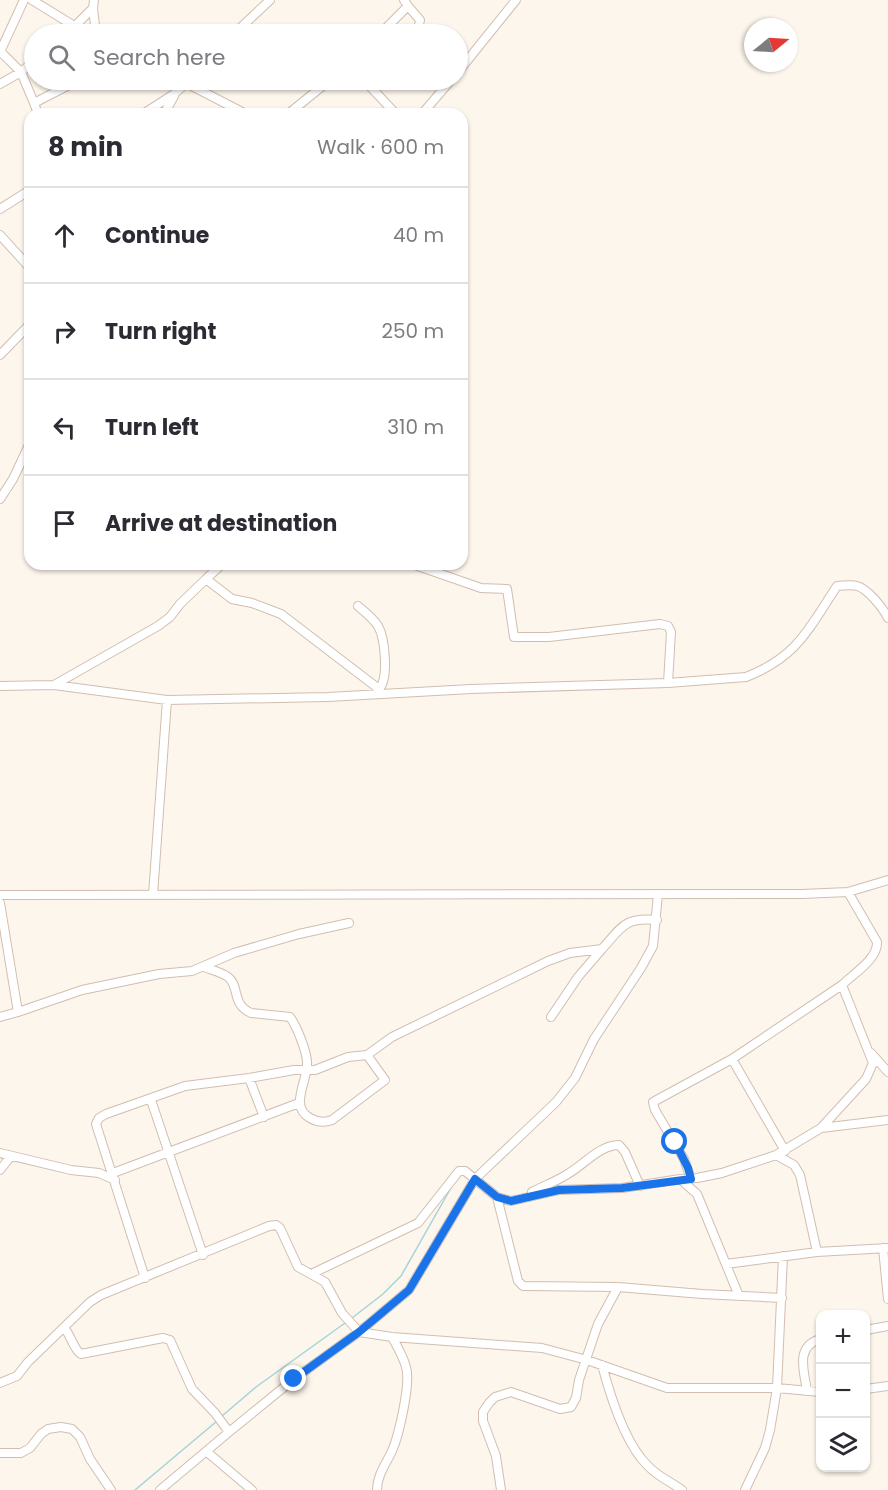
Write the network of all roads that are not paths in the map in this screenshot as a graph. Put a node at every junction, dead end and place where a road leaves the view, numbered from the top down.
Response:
1 (24, 0) edge
2 (32, 0) edge
3 (270, 0) edge
4 (516, 0) edge
5 (406, 3) edge
6 (93, 4) edge
7 (71, 24) edge
8 (78, 24) edge
9 (95, 24) edge
10 (245, 24) edge
11 (388, 24) edge
12 (419, 24) edge
13 (0, 52) edge
14 (468, 60) edge
15 (24, 69) edge
16 (21, 72) junction
17 (24, 79) edge
18 (0, 84) edge
19 (29, 90) edge
20 (59, 90) edge
21 (178, 90) edge
22 (204, 90) edge
23 (318, 90) edge
24 (442, 90) edge
25 (374, 91) edge
26 (174, 94) junction
27 (34, 103) junction
28 (36, 108) edge
29 (152, 108) edge
30 (167, 108) edge
31 (235, 108) edge
32 (295, 108) edge
33 (390, 108) edge
34 (427, 108) edge
35 (24, 194) edge
36 (0, 209) edge
37 (0, 235) edge
38 (24, 261) edge
39 (24, 330) edge
40 (0, 355) edge
41 (24, 456) edge
42 (3, 487) edge
43 (0, 499) edge
44 (216, 570) edge
45 (429, 570) edge
46 (206, 579) junction
47 (358, 606) dead end
48 (888, 618) edge
49 (668, 683) junction
50 (54, 685) junction
51 (0, 686) edge
52 (380, 692) junction
53 (167, 700) junction
54 (888, 880) edge
55 (848, 892) junction
56 (153, 894) junction
57 (658, 894) junction
58 (0, 895) edge
59 (0, 903) edge
60 (657, 920) junction
61 (349, 923) dead end
62 (888, 945) edge
63 (602, 949) junction
64 (877, 949) junction
65 (204, 967) junction
66 (842, 985) junction
67 (18, 1012) junction
68 (0, 1017) edge
69 (552, 1017) dead end
70 (868, 1049) junction
71 (367, 1055) junction
72 (732, 1059) junction
73 (307, 1069) junction
74 (888, 1072) edge
75 (249, 1078) junction
76 (151, 1100) junction
77 (299, 1103) junction
78 (264, 1117) junction
79 (888, 1120) edge
80 (821, 1128) junction
81 (785, 1150) junction
82 (0, 1153) edge
83 (168, 1153) junction
84 (776, 1155) junction
85 (11, 1156) junction
86 (108, 1159) junction
87 (0, 1170) edge
88 (99, 1173) junction
89 (114, 1177) junction
90 (475, 1179) junction
91 (680, 1179) junction
92 (691, 1179) junction
93 (640, 1186) junction
94 (497, 1197) junction
95 (511, 1201) junction
96 (886, 1248) edge
97 (817, 1252) junction
98 (203, 1255) junction
99 (783, 1256) junction
100 (726, 1264) junction
101 (311, 1274) junction
102 (145, 1278) junction
103 (618, 1287) junction
104 (739, 1296) junction
105 (782, 1298) junction
106 (888, 1299) edge
107 (888, 1326) edge
108 (65, 1329) junction
109 (870, 1329) edge
110 (359, 1332) junction
111 (392, 1336) junction
112 (816, 1340) edge
113 (587, 1360) junction
114 (602, 1365) junction
115 (0, 1383) edge
116 (888, 1386) edge
117 (777, 1388) junction
118 (870, 1388) edge
119 (807, 1391) junction
120 (816, 1392) edge
121 (229, 1432) junction
122 (207, 1452) junction
123 (0, 1453) edge
124 (111, 1490) edge
125 (160, 1490) edge
126 (252, 1490) edge
127 (377, 1490) edge
128 (501, 1490) edge
129 (682, 1490) edge
130 (745, 1490) edge

1 - 13 street
2 - 7 street
3 - 10 street
4 - 14 street
5 - 11 street
5 - 12 street
6 - 8 street
6 - 9 street
13 - 16 street
15 - 16 street
16 - 17 street
16 - 18 street
19 - 27 street
20 - 27 street
21 - 26 street
22 - 31 street
23 - 32 street
24 - 34 street
25 - 33 street
26 - 29 street
26 - 30 street
27 - 28 street
35 - 36 street
37 - 38 street
39 - 40 street
41 - 42 street
42 - 43 street
44 - 46 street
45 - 49 street
46 - 50 street
46 - 52 street
47 - 52 street
48 - 49 street
49 - 52 street
50 - 51 street
50 - 53 street
52 - 53 street
53 - 56 street
54 - 55 street
55 - 57 street
55 - 64 street
56 - 57 street
56 - 58 street
57 - 60 street
59 - 67 street
60 - 63 street
60 - 90 street
61 - 65 street
62 - 64 street
63 - 69 street
63 - 71 street
64 - 66 street
65 - 67 street
65 - 73 street
66 - 70 street
66 - 72 street
67 - 68 street
70 - 74 street
70 - 80 street
71 - 73 street
71 - 77 street
72 - 81 street
72 - 92 street
73 - 75 street
73 - 77 street
75 - 76 street
75 - 78 street
76 - 83 street
76 - 86 street
77 - 78 street
78 - 83 street
79 - 80 street
80 - 81 street
81 - 84 street
82 - 85 street
83 - 89 street
83 - 98 street
84 - 92 street
84 - 97 street
85 - 87 street
85 - 88 street
86 - 88 street
86 - 89 street
88 - 89 street
89 - 102 street
90 - 94 street
90 - 101 street
90 - 110 street
91 - 92 street
91 - 93 street
91 - 100 street
93 - 95 street
93 - 95 street
94 - 95 street
94 - 103 street
96 - 97 street
96 - 106 street
97 - 99 street
98 - 101 street
98 - 102 street
99 - 100 street
99 - 105 street
100 - 104 street
101 - 110 street
102 - 108 street
103 - 104 street
103 - 113 street
104 - 105 street
105 - 117 street
107 - 109 street
108 - 115 street
108 - 121 street
110 - 111 street
110 - 121 street
111 - 113 street
111 - 127 street
112 - 119 street
113 - 114 street
113 - 128 street
114 - 117 street
114 - 129 street
116 - 118 street
117 - 119 street
117 - 130 street
119 - 120 street
121 - 122 street
122 - 125 street
122 - 126 street
123 - 124 street

